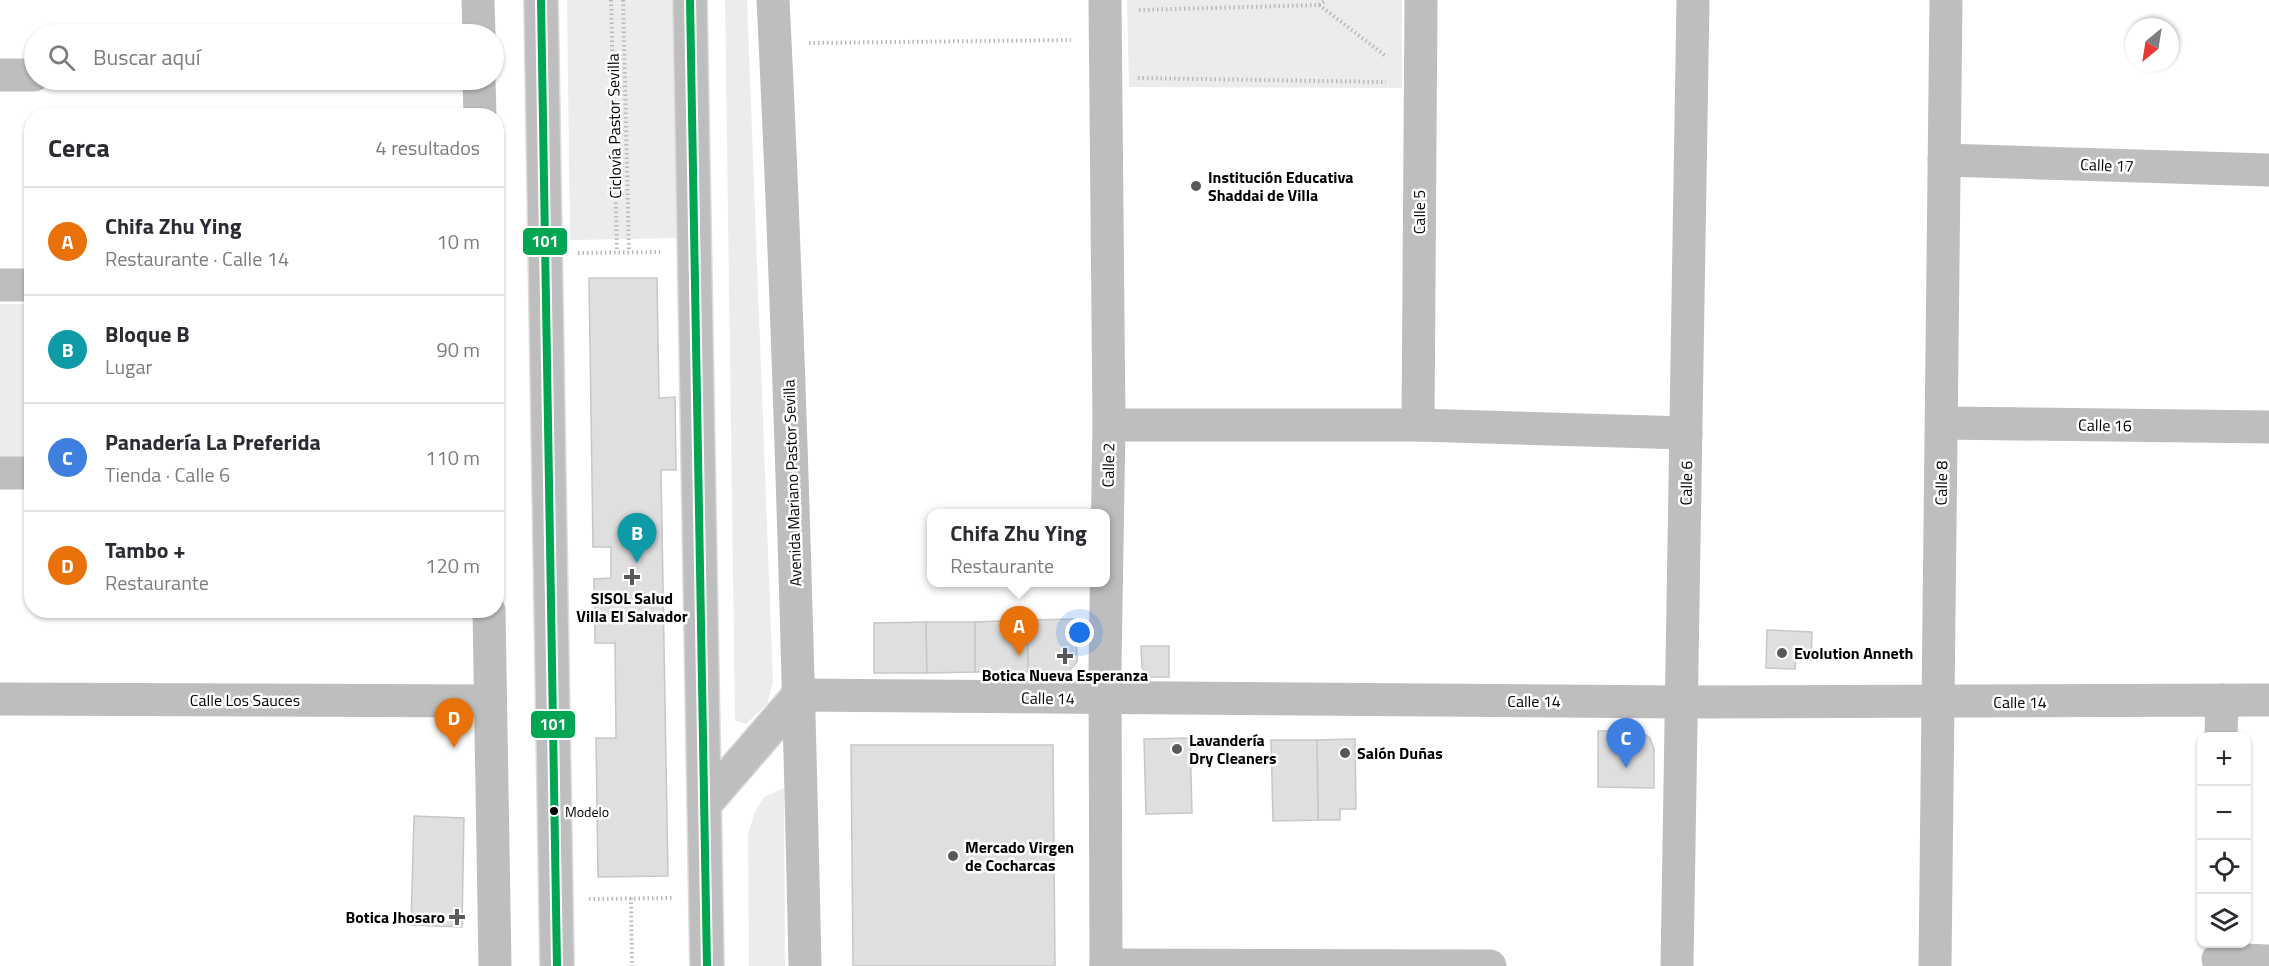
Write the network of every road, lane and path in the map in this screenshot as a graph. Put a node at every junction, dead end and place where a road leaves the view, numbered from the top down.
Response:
1 (478, 0) edge
2 (541, 0) edge
3 (611, 0) edge
4 (623, 0) edge
5 (690, 0) edge
6 (773, 0) edge
7 (1326, 0) edge
8 (1421, 0) edge
9 (1694, 0) edge
10 (1946, 0) edge
11 (1319, 5) junction
12 (1105, 16) edge
13 (479, 24) edge
14 (775, 44) junction
15 (0, 75) edge
16 (24, 75) edge
17 (1106, 78) junction
18 (1420, 82) junction
19 (479, 90) edge
20 (480, 108) edge
21 (1944, 160) junction
22 (2269, 170) edge
23 (617, 252) junction
24 (629, 252) junction
25 (694, 252) junction
26 (545, 253) junction
27 (0, 285) edge
28 (24, 285) edge
29 (1942, 423) junction
30 (1109, 425) junction
31 (1418, 425) junction
32 (2269, 427) edge
33 (1686, 433) junction
34 (0, 473) edge
35 (24, 474) edge
36 (1108, 509) edge
37 (1107, 587) edge
38 (489, 618) edge
39 (799, 695) junction
40 (0, 699) edge
41 (1105, 699) junction
42 (2222, 700) junction
43 (2269, 700) edge
44 (490, 701) junction
45 (1682, 702) junction
46 (1938, 702) junction
47 (2221, 732) edge
48 (705, 805) junction
49 (631, 898) junction
50 (706, 898) junction
51 (555, 899) junction
52 (2218, 956) edge
53 (2269, 961) edge
54 (1106, 965) edge
55 (495, 966) edge
56 (557, 966) edge
57 (632, 966) edge
58 (707, 966) edge
59 (806, 966) edge
60 (1386, 966) edge
61 (1490, 966) edge
62 (1677, 966) edge
63 (1935, 966) edge

1 - 13 street
2 - 26 street
3 - 23 path
4 - 24 path, Ciclovía Pastor Sevilla
5 - 25 street
6 - 14 street, Avenida Mariano Pastor Sevilla
7 - 11 path
8 - 18 street, Calle 5
9 - 33 street, Calle 6
10 - 21 street, Calle 8
11 - 12 path
11 - 18 path
12 - 14 path
12 - 17 street, Calle 2
14 - 39 street, Avenida Mariano Pastor Sevilla
15 - 16 street
17 - 18 path
17 - 30 street, Calle 2
18 - 31 street, Calle 5
19 - 20 street
21 - 22 street, Calle 17
21 - 29 street, Calle 8
23 - 24 path
23 - 26 path
24 - 25 path
25 - 48 street
26 - 51 street
27 - 28 street
29 - 32 street, Calle 16
29 - 46 street, Calle 8
30 - 31 street
30 - 36 street, Calle 2
31 - 33 street
33 - 45 street, Calle 6
34 - 35 street
37 - 41 street, Calle 2
38 - 44 street
39 - 41 street, Calle 14
39 - 48 street
39 - 59 street, Avenida Mariano Pastor Sevilla
40 - 44 street, Calle Los Sauces
41 - 45 street, Calle 14
41 - 54 street, Calle 2
42 - 43 street, Calle 14
42 - 46 street, Calle 14
42 - 47 street
44 - 55 street
45 - 46 street, Calle 14
45 - 62 street, Calle 6
46 - 63 street, Calle 8
48 - 50 street
49 - 50 path
49 - 51 path
49 - 57 path
50 - 58 street
51 - 56 street
52 - 53 street
54 - 60 street
60 - 61 street

